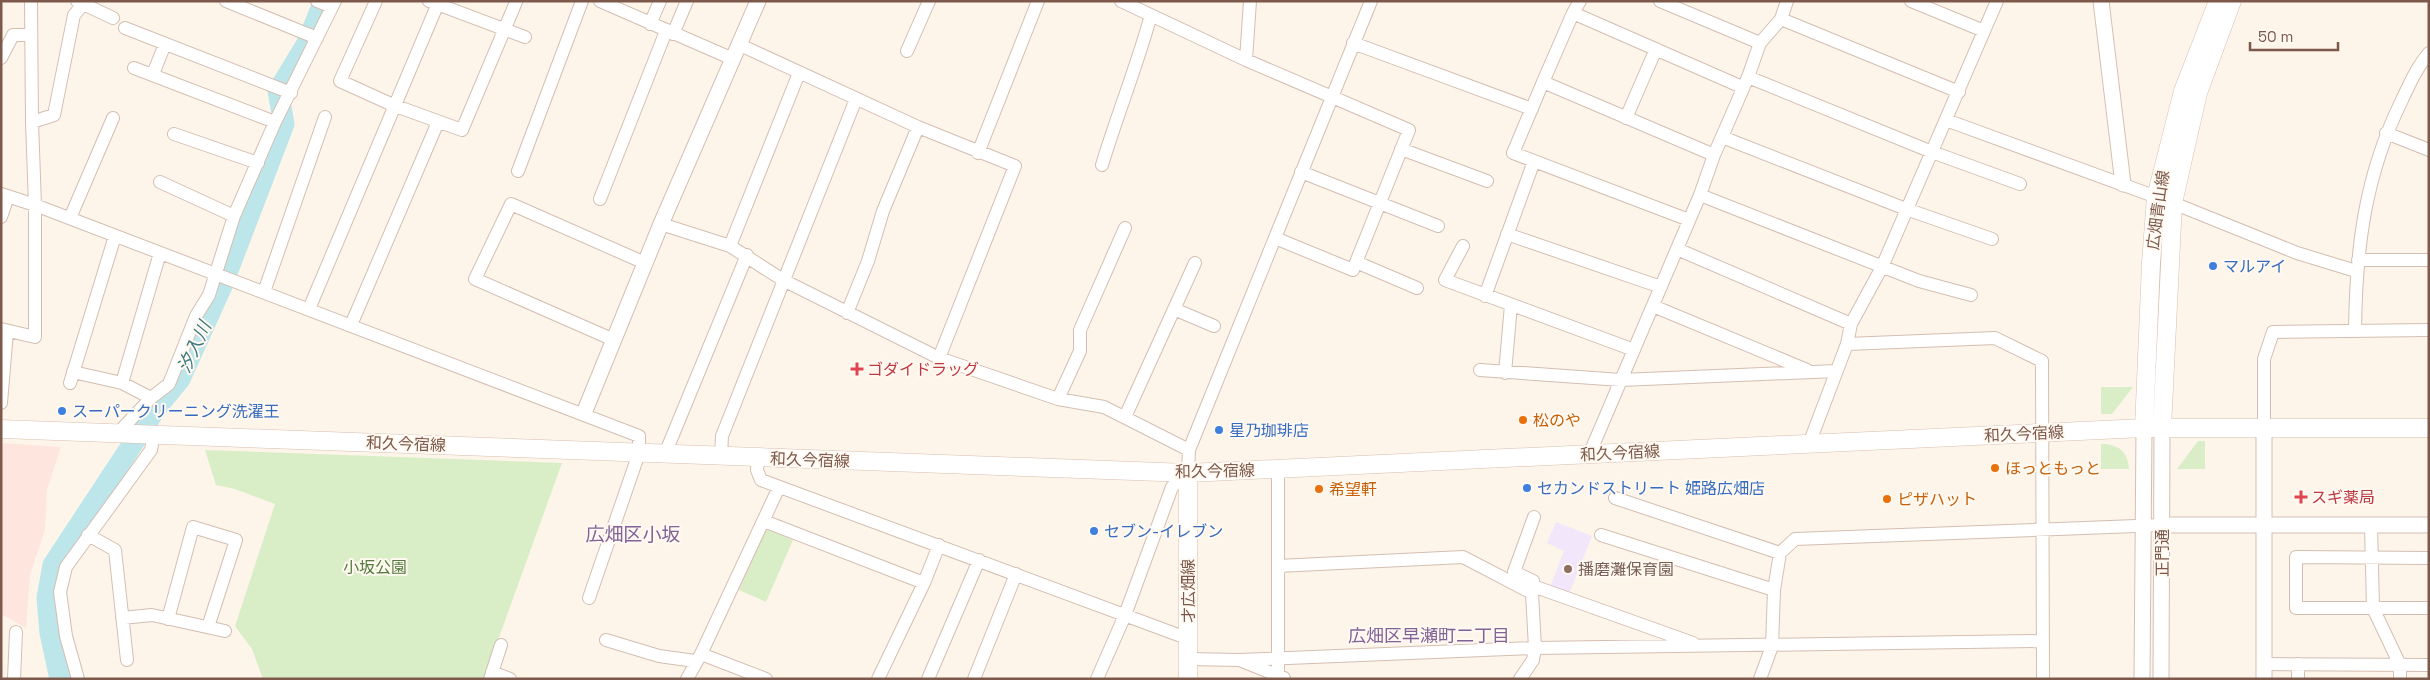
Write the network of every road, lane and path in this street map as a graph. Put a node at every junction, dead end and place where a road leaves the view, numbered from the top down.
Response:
1 (31, 1) edge
2 (226, 1) edge
3 (318, 1) edge
4 (376, 1) edge
5 (582, 1) edge
6 (600, 1) edge
7 (660, 1) edge
8 (687, 1) edge
9 (758, 1) edge
10 (929, 1) edge
11 (1038, 1) edge
12 (1250, 1) edge
13 (1371, 1) edge
14 (1580, 1) edge
15 (1660, 1) edge
16 (1787, 1) edge
17 (1911, 1) edge
18 (1997, 1) edge
19 (2101, 1) edge
20 (2218, 1) edge
21 (2232, 1) edge
22 (83, 2) edge
23 (435, 2) edge
24 (516, 2) edge
25 (1125, 2) edge
26 (334, 4) edge
27 (1573, 13) junction
28 (1151, 15) junction
29 (114, 18) dead end
30 (1781, 19) junction
31 (650, 24) junction
32 (125, 28) dead end
33 (505, 29) junction
34 (1984, 32) junction
35 (670, 33) junction
36 (30, 35) junction
37 (313, 37) junction
38 (525, 37) dead end
39 (1353, 42) junction
40 (1760, 42) junction
41 (165, 44) junction
42 (738, 44) junction
43 (1656, 48) junction
44 (907, 51) dead end
45 (2429, 53) edge
46 (1, 58) edge
47 (733, 59) junction
48 (1246, 60) junction
49 (2424, 66) edge
50 (134, 68) dead end
51 (799, 73) junction
52 (153, 74) junction
53 (1543, 82) junction
54 (1745, 82) junction
55 (1959, 92) junction
56 (1332, 96) junction
57 (856, 98) junction
58 (288, 99) junction
59 (393, 105) junction
60 (1532, 109) junction
61 (325, 117) dead end
62 (113, 118) dead end
63 (1626, 118) junction
64 (1946, 120) junction
65 (32, 122) junction
66 (275, 122) junction
67 (438, 122) junction
68 (918, 128) junction
69 (2386, 133) junction
70 (174, 134) dead end
71 (1722, 137) junction
72 (1401, 149) junction
73 (2429, 150) edge
74 (1932, 152) junction
75 (978, 153) junction
76 (1714, 155) junction
77 (1534, 161) junction
78 (258, 163) junction
79 (1102, 165) dead end
80 (518, 171) dead end
81 (1301, 172) junction
82 (1488, 181) dead end
83 (160, 182) dead end
84 (2020, 184) dead end
85 (2123, 184) junction
86 (5, 195) edge
87 (1700, 195) junction
88 (600, 199) dead end
89 (2165, 200) junction
90 (1380, 204) junction
91 (35, 205) junction
92 (1906, 210) junction
93 (234, 216) junction
94 (1, 217) edge
95 (70, 218) junction
96 (1689, 220) junction
97 (661, 224) junction
98 (1438, 226) dead end
99 (1125, 228) dead end
100 (1507, 234) junction
101 (115, 236) junction
102 (1275, 238) junction
103 (1992, 239) dead end
104 (730, 246) junction
105 (1463, 246) dead end
106 (1677, 249) junction
107 (160, 252) junction
108 (747, 256) junction
109 (2429, 260) edge
110 (1356, 262) junction
111 (646, 263) junction
112 (1195, 263) dead end
113 (2357, 266) junction
114 (1882, 267) junction
115 (217, 274) junction
116 (783, 280) junction
117 (1661, 287) junction
118 (1417, 288) dead end
119 (264, 292) junction
120 (1972, 295) dead end
121 (1485, 296) junction
122 (1511, 306) junction
123 (1652, 306) junction
124 (309, 309) junction
125 (1174, 309) junction
126 (847, 313) junction
127 (1850, 324) junction
128 (351, 325) junction
129 (1214, 326) dead end
130 (4, 330) edge
131 (2355, 330) junction
132 (2429, 330) edge
133 (614, 340) junction
134 (1846, 344) junction
135 (1634, 350) junction
136 (939, 358) junction
137 (1480, 370) dead end
138 (1812, 371) junction
139 (1836, 371) junction
140 (1505, 373) junction
141 (1621, 380) junction
142 (122, 383) junction
143 (151, 398) junction
144 (1058, 399) junction
145 (1, 403) edge
146 (584, 414) junction
147 (1125, 417) junction
148 (2144, 428) junction
149 (2162, 428) junction
150 (2264, 428) junction
151 (2429, 428) edge
152 (1, 429) edge
153 (124, 433) junction
154 (2043, 433) junction
155 (154, 434) junction
156 (1809, 444) junction
157 (1189, 450) junction
158 (639, 453) junction
159 (664, 454) junction
160 (1589, 455) junction
161 (721, 456) junction
162 (758, 458) junction
163 (1278, 470) junction
164 (1188, 473) junction
165 (779, 487) junction
166 (1615, 498) dead end
167 (1534, 517) dead end
168 (764, 521) junction
169 (2162, 525) junction
170 (2264, 525) junction
171 (2371, 525) junction
172 (2429, 525) edge
173 (2143, 526) junction
174 (2043, 530) junction
175 (1601, 534) dead end
176 (88, 535) junction
177 (939, 545) junction
178 (1780, 552) junction
179 (2372, 557) junction
180 (2429, 558) edge
181 (980, 560) junction
182 (1278, 566) junction
183 (1016, 574) junction
184 (924, 583) junction
185 (1532, 590) junction
186 (1774, 590) junction
187 (590, 598) dead end
188 (2373, 608) junction
189 (2429, 608) edge
190 (1125, 615) junction
191 (122, 618) junction
192 (168, 619) junction
193 (208, 627) junction
194 (16, 632) dead end
195 (225, 632) dead end
196 (1189, 639) junction
197 (606, 640) dead end
198 (2043, 641) junction
199 (501, 645) dead end
200 (1772, 646) junction
201 (1703, 647) junction
202 (1535, 648) junction
203 (698, 658) junction
204 (1278, 658) junction
205 (1188, 659) junction
206 (127, 660) dead end
207 (1239, 660) junction
208 (2298, 664) junction
209 (2400, 665) junction
210 (2429, 665) edge
211 (2264, 671) edge
212 (491, 675) edge
213 (1281, 678) edge
214 (14, 679) edge
215 (78, 679) edge
216 (510, 679) edge
217 (686, 679) edge
218 (766, 679) edge
219 (878, 679) edge
220 (928, 679) edge
221 (974, 679) edge
222 (1098, 679) edge
223 (1188, 679) edge
224 (1520, 679) edge
225 (1760, 679) edge
226 (2043, 679) edge
227 (2142, 679) edge
228 (2162, 679) edge
229 (2298, 679) edge
230 (2400, 679) edge

1 - 36 street
2 - 37 street
3 - 26 street
4 - 59 street
5 - 80 street
6 - 31 street
7 - 31 street
8 - 35 street
9 - 42 street
10 - 44 street
11 - 75 street
12 - 48 street
13 - 39 street
14 - 27 street
15 - 40 street
16 - 30 street
17 - 34 street
18 - 34 street
19 - 85 street
20 - 89 main road, 広畑青山線
21 - 89 main road, 広畑青山線
22 - 29 street
22 - 65 street
23 - 33 street
23 - 59 street
24 - 33 street
25 - 28 street
26 - 37 street
27 - 43 street
27 - 53 street
28 - 48 street
28 - 79 street
30 - 40 street
30 - 55 street
31 - 35 street
32 - 41 street
33 - 38 street
33 - 67 street
34 - 55 street
35 - 47 street
35 - 88 street
36 - 46 street
36 - 65 street
37 - 58 street
39 - 56 street
39 - 60 street
40 - 54 street
41 - 52 street
41 - 58 street
42 - 47 street
42 - 51 street
43 - 54 street
43 - 63 street
45 - 49 street
47 - 97 street
48 - 56 street
49 - 69 street
50 - 52 street
51 - 57 street
51 - 104 street
52 - 66 street
53 - 60 street
53 - 63 street
54 - 71 street
54 - 74 street
55 - 64 street
56 - 72 street
56 - 81 street
57 - 68 street
57 - 116 street
58 - 66 street
59 - 67 street
59 - 124 street
60 - 77 street
61 - 119 street
62 - 95 street
63 - 76 street
64 - 74 street
64 - 85 street
65 - 91 street
66 - 78 street
67 - 128 street
68 - 75 street
68 - 126 street
69 - 73 street
69 - 113 street
70 - 78 street
71 - 76 street
71 - 92 street
72 - 82 street
72 - 90 street
74 - 84 street
74 - 92 street
75 - 136 street
76 - 87 street
77 - 96 street
77 - 100 street
78 - 93 street
81 - 90 street
81 - 102 street
83 - 93 street
85 - 89 street
86 - 91 street
86 - 94 street
87 - 96 street
87 - 114 street
89 - 113 street
89 - 148 main road, 広畑青山線
89 - 149 main road, 広畑青山線
90 - 98 street
90 - 110 street
91 - 95 street
91 - 130 street
92 - 103 street
92 - 114 street
93 - 115 street
95 - 101 street
96 - 106 street
97 - 104 street
97 - 111 street
99 - 144 street
100 - 117 street
100 - 121 street
101 - 107 street
101 - 142 street
102 - 110 street
102 - 157 street
104 - 108 street
105 - 121 street
106 - 117 street
106 - 127 street
107 - 115 street
107 - 142 street
108 - 116 street
108 - 159 street
109 - 113 street
110 - 118 street
111 - 133 street
111 - 133 street
112 - 125 street
113 - 131 street
114 - 120 street
114 - 127 street
115 - 119 street
115 - 143 street
116 - 126 street
116 - 161 street
117 - 123 street
119 - 124 street
121 - 122 street
122 - 135 street
122 - 140 street
123 - 135 street
123 - 138 street
124 - 128 street
125 - 129 street
125 - 147 street
126 - 136 street
127 - 134 street
128 - 146 street
130 - 145 street
131 - 132 street
131 - 150 street
133 - 146 street
134 - 139 street
134 - 154 street
135 - 141 street
136 - 144 street
137 - 140 street
138 - 139 street
138 - 141 street
139 - 156 street
140 - 141 street
141 - 160 street
142 - 143 street
143 - 153 street
144 - 147 street
146 - 158 street
147 - 157 street
148 - 149 main road, 和久今宿線
148 - 154 main road, 和久今宿線
148 - 173 street, 正門通
149 - 150 main road, 和久今宿線
149 - 169 street, 正門通
150 - 151 main road, 和久今宿線
150 - 170 street
152 - 153 main road, 和久今宿線
153 - 155 main road, 和久今宿線
154 - 156 main road, 和久今宿線
154 - 174 street
155 - 158 main road, 和久今宿線
155 - 176 street
156 - 160 main road, 和久今宿線
157 - 164 street
158 - 159 main road, 和久今宿線
158 - 187 street
159 - 161 main road, 和久今宿線
160 - 163 main road, 和久今宿線
161 - 162 main road, 和久今宿線
162 - 164 main road, 和久今宿線
162 - 165 street
163 - 164 main road, 和久今宿線
163 - 182 street
164 - 190 street
164 - 196 main road, 才広畑線
165 - 168 street
165 - 177 street
166 - 178 street
167 - 185 street
168 - 184 street
168 - 203 street
169 - 170 street
169 - 173 street
169 - 228 street, 正門通
170 - 171 street
170 - 211 street
171 - 172 street
171 - 179 street
173 - 174 street
173 - 227 street, 正門通
174 - 178 street
174 - 198 street
175 - 186 street
176 - 191 street
176 - 215 street
177 - 181 street
177 - 184 street
178 - 186 street
179 - 180 street
179 - 188 street
179 - 188 street
181 - 183 street
181 - 220 street
182 - 185 street
182 - 204 street
183 - 190 street
183 - 221 street
184 - 219 street
185 - 201 street
185 - 202 street
186 - 200 street
188 - 189 street
188 - 209 street
190 - 196 street
190 - 222 street
191 - 192 street
191 - 206 street
192 - 193 street
192 - 193 street
193 - 195 street
194 - 214 street
196 - 205 main road, 才広畑線
197 - 203 street
198 - 200 street
198 - 226 street
199 - 212 street
200 - 201 street
200 - 225 street
201 - 202 street
202 - 204 street
202 - 224 street
203 - 217 street
203 - 218 street
204 - 207 street
204 - 213 street
205 - 207 street
205 - 223 main road, 才広畑線
207 - 213 street
208 - 209 street
208 - 211 street
208 - 229 street
209 - 210 street
209 - 230 street
212 - 216 street

